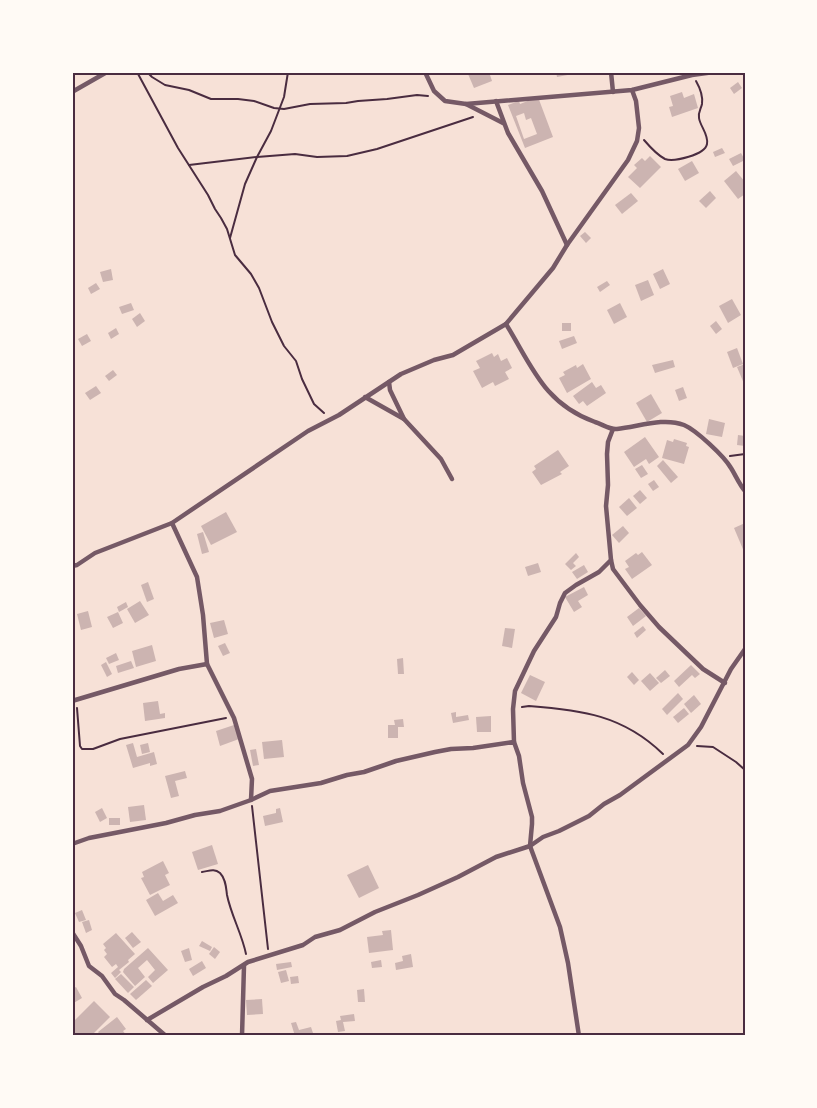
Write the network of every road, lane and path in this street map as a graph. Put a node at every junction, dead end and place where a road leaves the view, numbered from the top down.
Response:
1 (107, 72) edge
2 (137, 72) edge
3 (147, 72) edge
4 (288, 72) edge
5 (425, 72) edge
6 (611, 72) edge
7 (714, 72) edge
8 (692, 75) junction
9 (632, 90) junction
10 (72, 92) edge
11 (613, 92) junction
12 (445, 101) junction
13 (496, 101) junction
14 (466, 104) junction
15 (280, 108) junction
16 (484, 114) junction
17 (504, 123) junction
18 (639, 133) junction
19 (256, 157) junction
20 (189, 165) junction
21 (230, 238) junction
22 (567, 246) junction
23 (506, 324) junction
24 (389, 381) junction
25 (365, 398) junction
26 (339, 415) junction
27 (404, 420) junction
28 (613, 429) junction
29 (745, 454) edge
30 (723, 457) junction
31 (452, 479) dead end
32 (745, 491) edge
33 (172, 523) junction
34 (611, 560) junction
35 (72, 566) edge
36 (745, 650) edge
37 (207, 664) junction
38 (725, 684) junction
39 (73, 700) edge
40 (513, 709) junction
41 (234, 718) junction
42 (514, 742) junction
43 (688, 745) junction
44 (670, 760) junction
45 (745, 770) edge
46 (251, 800) junction
47 (72, 844) edge
48 (530, 846) junction
49 (202, 872) dead end
50 (72, 932) edge
51 (269, 955) junction
52 (246, 964) junction
53 (147, 1020) junction
54 (164, 1035) edge
55 (242, 1036) edge
56 (579, 1036) edge

1 - 10 street
2 - 20 path
3 - 15 path
4 - 15 path
5 - 12 street
6 - 11 street
7 - 8 street
8 - 9 street
8 - 18 path
9 - 11 street
9 - 18 street
11 - 13 street
12 - 14 street
12 - 15 path
13 - 14 street
13 - 17 street
14 - 16 street
15 - 19 path
16 - 17 street
16 - 19 path
17 - 22 street
18 - 22 street
19 - 20 path
19 - 21 path
20 - 21 path
21 - 26 path
22 - 23 street
23 - 24 street
23 - 28 street
24 - 25 street
24 - 27 street
25 - 26 street
25 - 27 street
26 - 33 street
27 - 31 street
28 - 30 street
28 - 34 street
29 - 30 path
30 - 32 street
33 - 35 street
33 - 37 street
34 - 38 street
34 - 40 street
36 - 38 street
37 - 39 street
37 - 41 street
38 - 43 street
39 - 41 path
40 - 42 street
40 - 44 path
41 - 46 street
42 - 46 street
42 - 48 street
43 - 44 street
43 - 45 path
44 - 48 street
46 - 47 street
46 - 51 path
48 - 51 street
48 - 56 street
49 - 52 path
50 - 53 street
51 - 52 street
52 - 53 street
52 - 55 street
53 - 54 street

